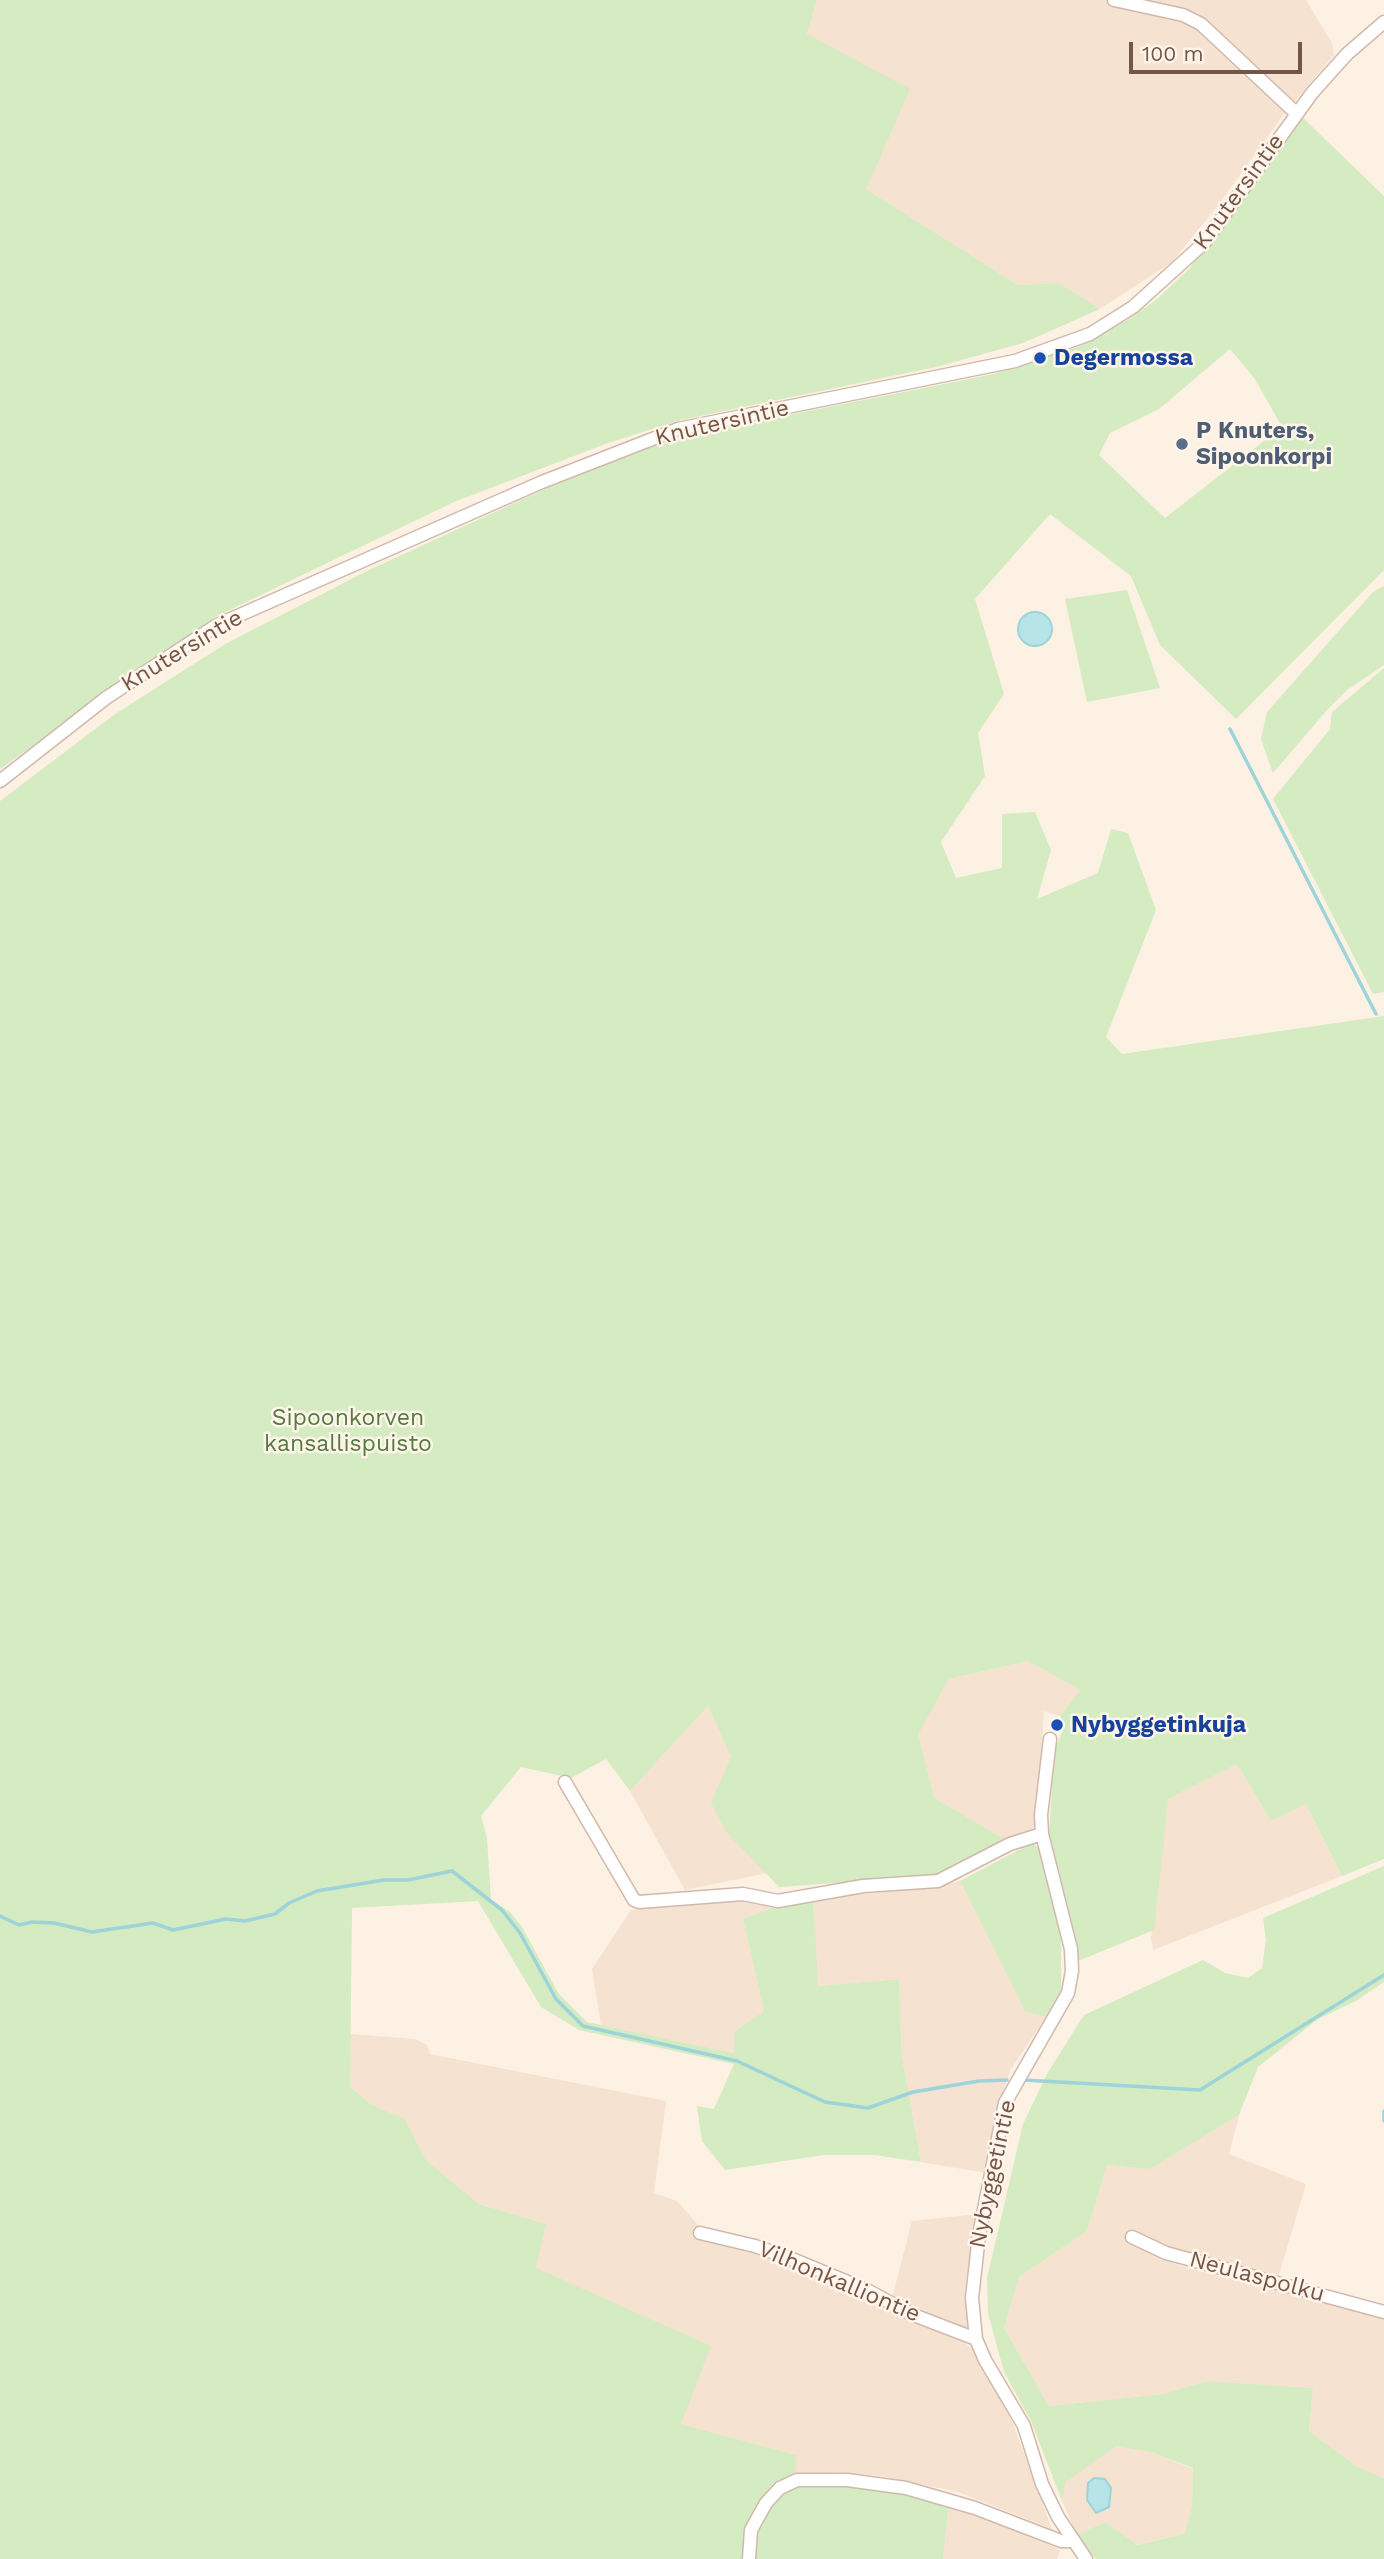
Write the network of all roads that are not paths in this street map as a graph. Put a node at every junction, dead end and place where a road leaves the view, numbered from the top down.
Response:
1 (1114, 0) edge
2 (1384, 22) edge
3 (1296, 113) junction
4 (0, 781) edge
5 (1050, 1739) dead end
6 (565, 1782) dead end
7 (1042, 1834) junction
8 (699, 2233) dead end
9 (1132, 2237) dead end
10 (1384, 2312) edge
11 (976, 2339) junction
12 (1073, 2541) junction
13 (749, 2559) edge
14 (1086, 2559) edge

1 - 3 street
2 - 3 street, Knutersintie
3 - 4 street, Knutersintie
5 - 7 street, Nybyggetintie
6 - 7 street
7 - 11 street, Nybyggetintie
8 - 11 street, Vilhonkalliontie
9 - 10 street, Neulaspolku
11 - 12 street, Nybyggetintie
12 - 13 street
12 - 14 street, Nybyggetintie

